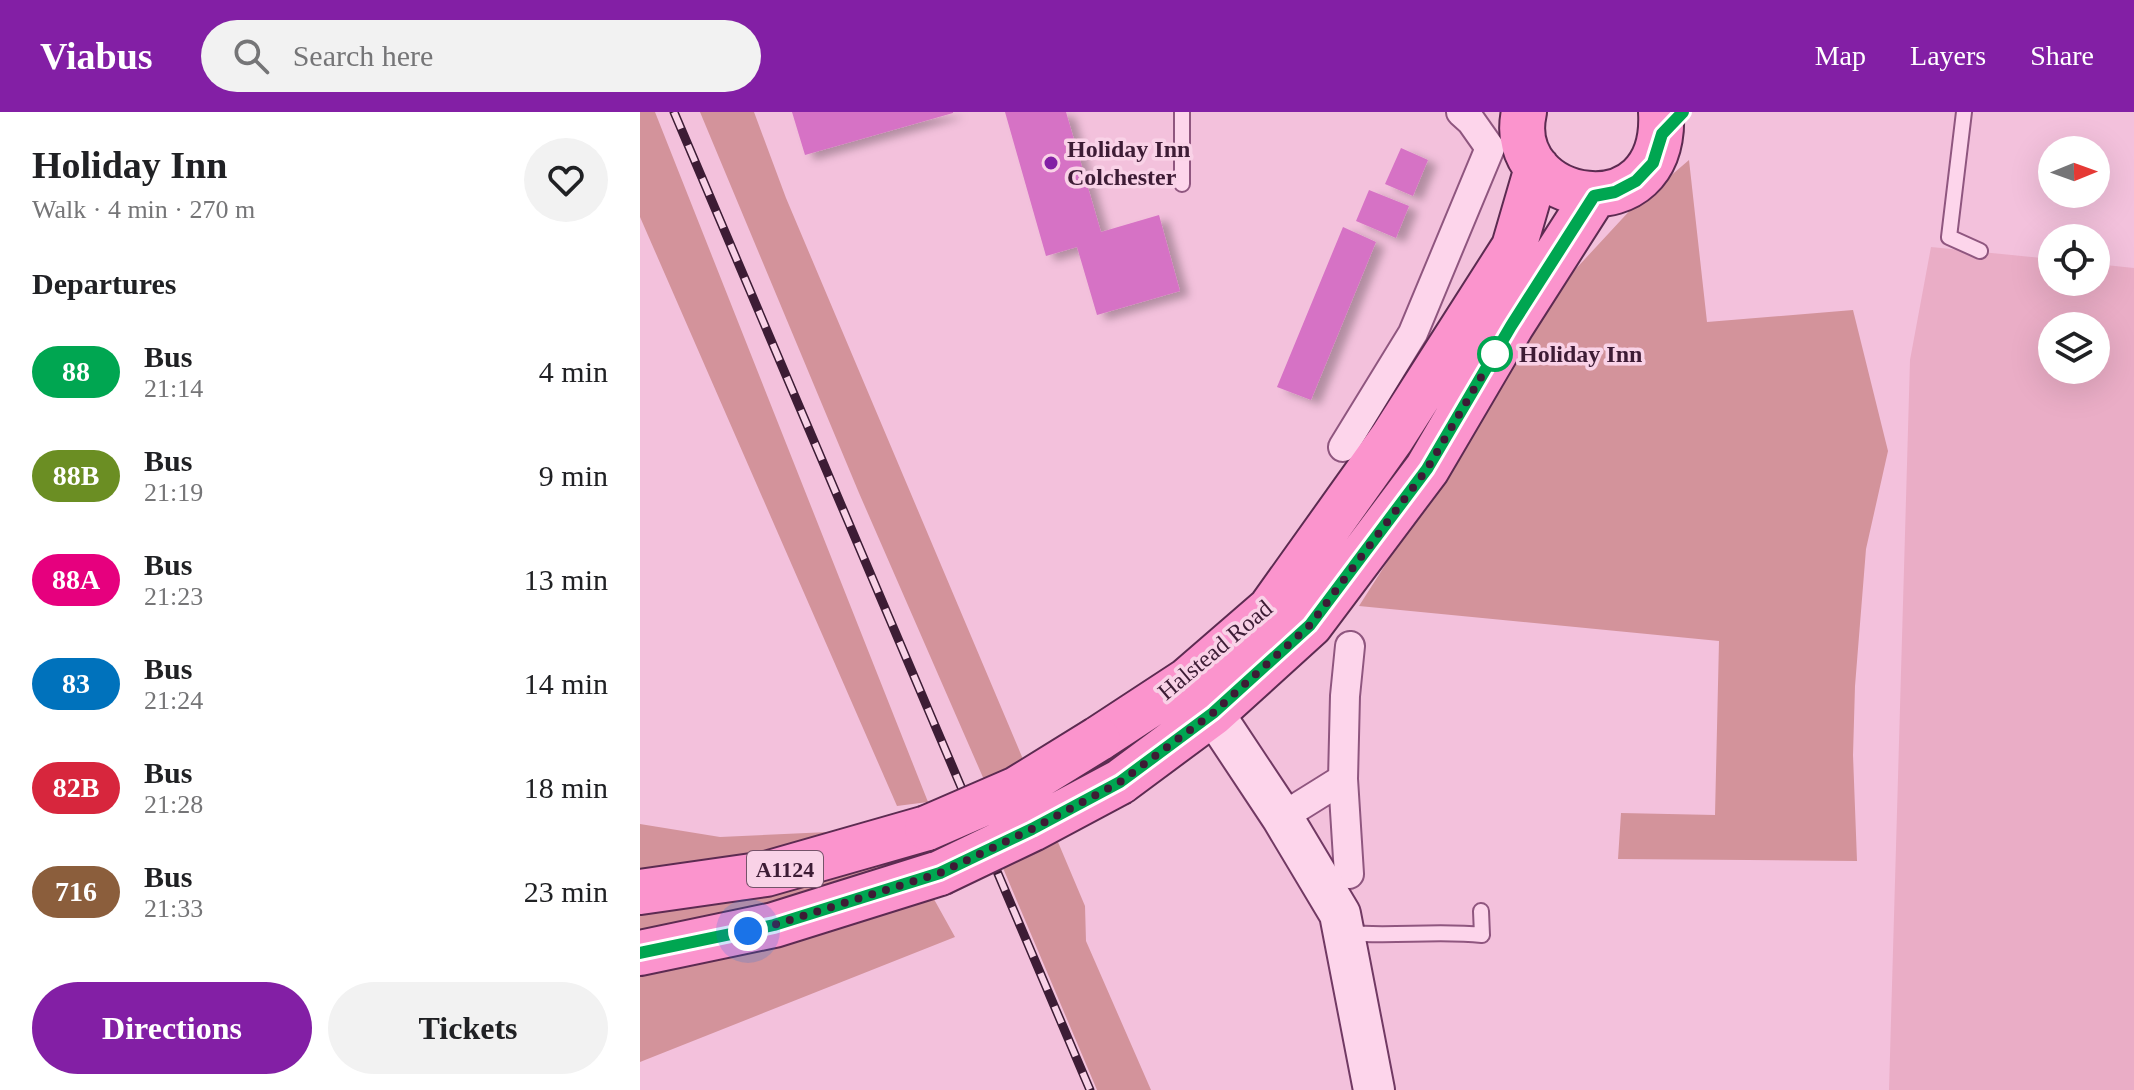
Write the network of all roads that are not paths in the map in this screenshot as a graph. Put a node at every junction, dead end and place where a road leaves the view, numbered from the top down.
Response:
1 (1182, 112) edge
2 (1461, 112) edge
3 (1524, 112) edge
4 (1964, 112) edge
5 (1669, 119) edge
6 (1537, 168) junction
7 (1182, 184) dead end
8 (1594, 196) junction
9 (1980, 251) dead end
10 (1343, 447) dead end
11 (1350, 646) dead end
12 (1213, 713) junction
13 (1343, 779) junction
14 (1282, 817) junction
15 (1349, 874) dead end
16 (640, 892) edge
17 (1481, 911) dead end
18 (1343, 932) junction
19 (640, 953) edge
20 (1374, 1090) edge

1 - 7 lane
2 - 10 street
3 - 6 main road
4 - 9 lane
5 - 8 main road
6 - 8 main road
6 - 16 main road, Halstead Road / A1124, bridge
8 - 12 main road, Halstead Road / A1124
11 - 13 street
12 - 14 street, Halstead Road
12 - 19 main road, A1124, bridge
13 - 14 street
13 - 15 street
14 - 18 street, Halstead Road
17 - 18 lane
18 - 20 street, Halstead Road

